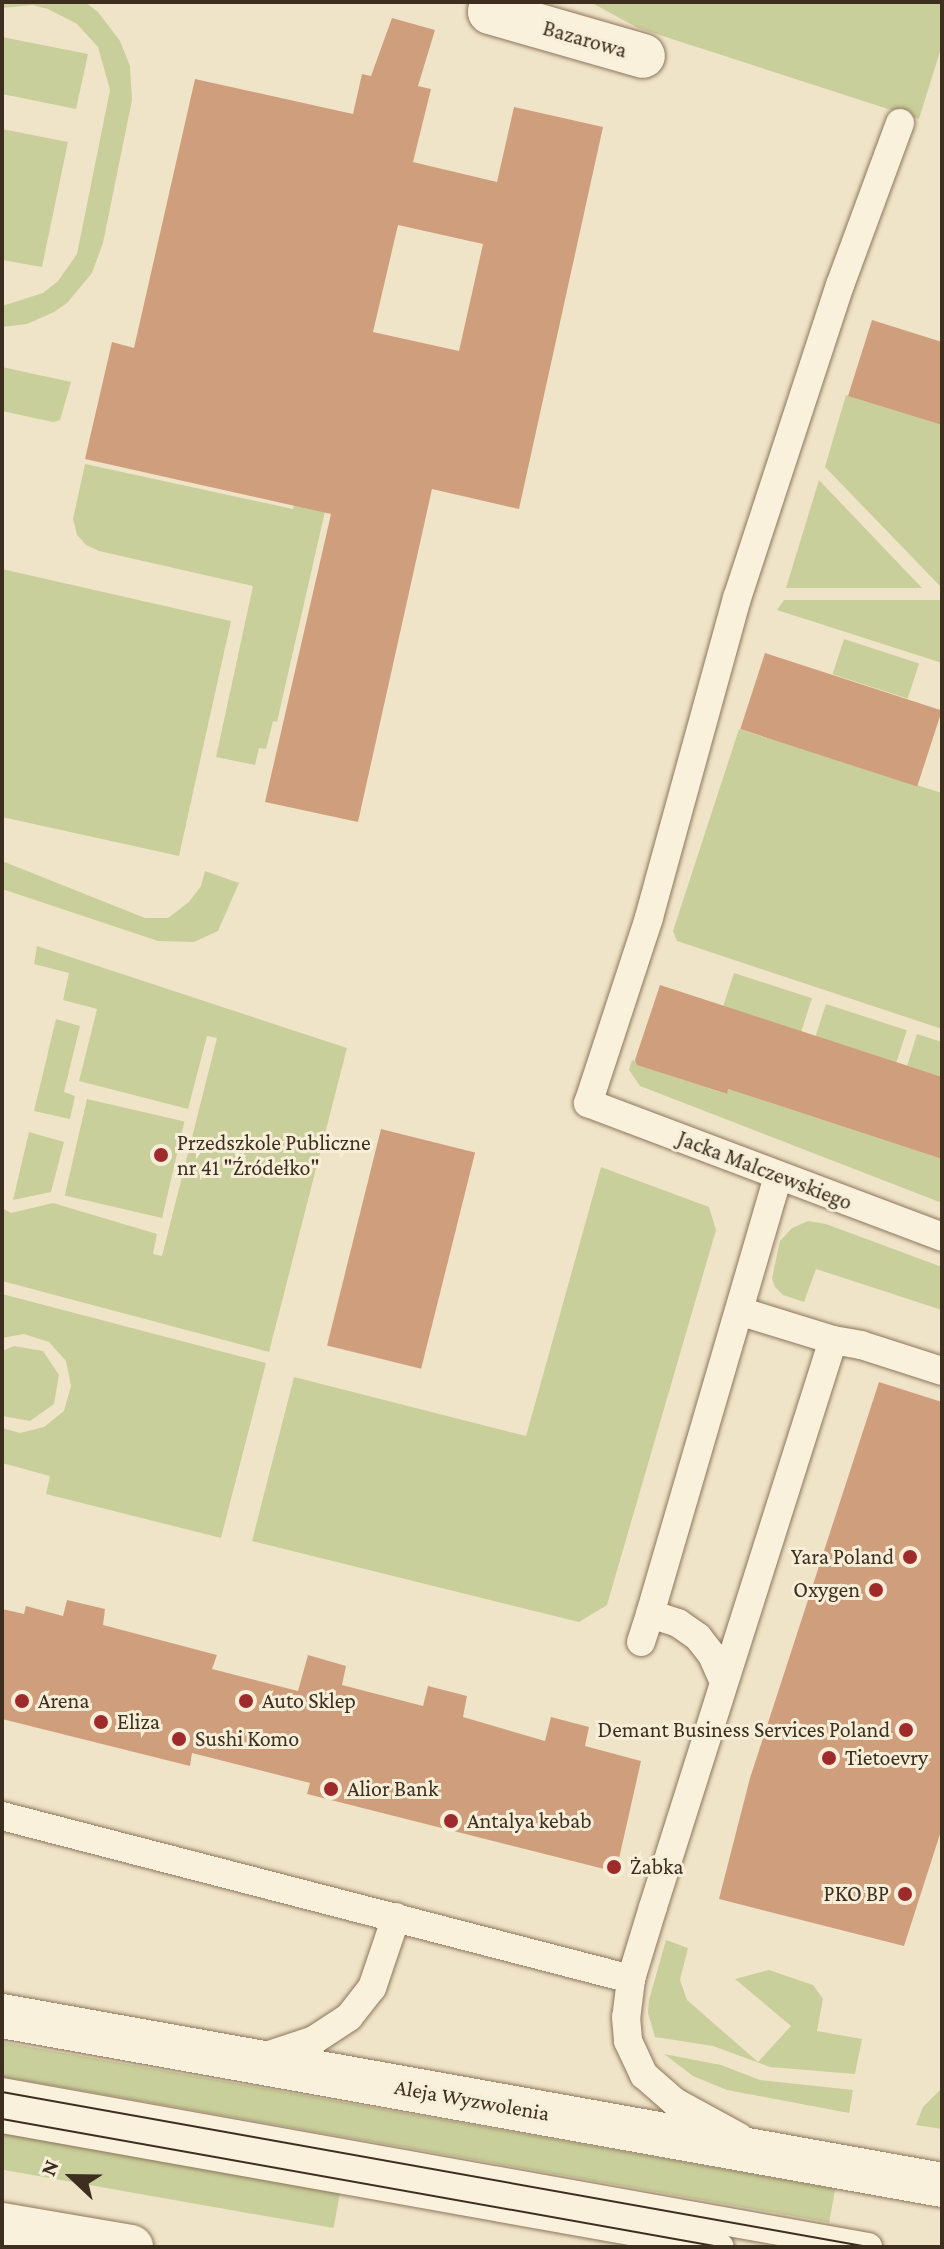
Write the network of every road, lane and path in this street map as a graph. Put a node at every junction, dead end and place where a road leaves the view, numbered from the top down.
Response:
1 (492, 2) edge
2 (643, 56) dead end
3 (900, 123) dead end
4 (778, 1175) junction
5 (942, 1237) edge
6 (739, 1311) junction
7 (833, 1340) junction
8 (942, 1371) edge
9 (650, 1614) junction
10 (641, 1642) dead end
11 (724, 1682) junction
12 (2, 1816) edge
13 (396, 1917) junction
14 (631, 1979) junction
15 (2, 2016) edge
16 (249, 2060) junction
17 (2, 2092) edge
18 (2, 2119) edge
19 (792, 2157) junction
20 (942, 2185) edge
21 (2, 2225) edge
22 (131, 2247) edge
23 (720, 2247) edge
24 (868, 2247) edge

1 - 2 street, Bazarowa
3 - 4 lane, Jacka Malczewskiego
4 - 5 lane, Jacka Malczewskiego
4 - 6 lane
6 - 7 lane
6 - 9 lane
7 - 8 lane
7 - 11 lane
9 - 10 lane
9 - 11 lane
11 - 14 lane
12 - 13 lane
13 - 14 lane
13 - 16 lane
14 - 19 lane
15 - 16 street, Aleja Wyzwolenia
16 - 19 street, Aleja Wyzwolenia
17 - 24 lane
18 - 23 lane
19 - 20 street, Aleja Wyzwolenia
21 - 22 street

